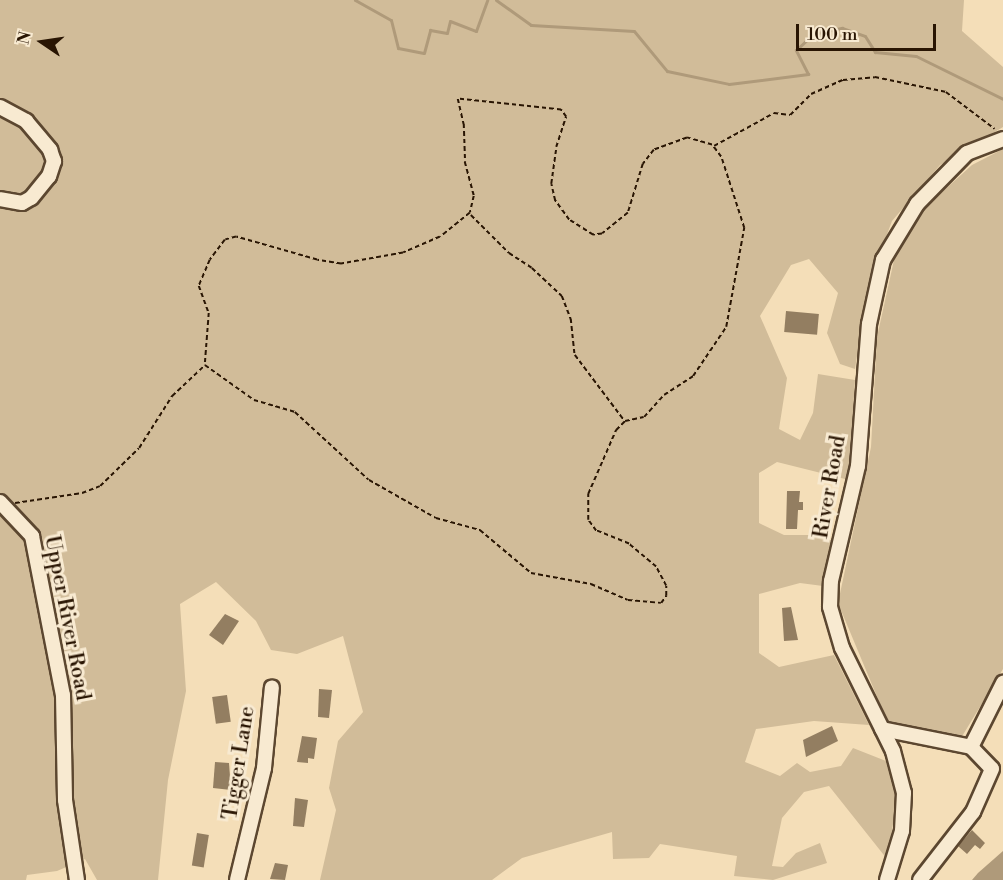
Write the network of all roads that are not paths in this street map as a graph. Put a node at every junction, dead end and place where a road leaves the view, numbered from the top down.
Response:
1 (0, 107) edge
2 (1003, 137) edge
3 (0, 199) edge
4 (3, 505) edge
5 (1003, 683) edge
6 (272, 687) dead end
7 (882, 729) junction
8 (971, 747) junction
9 (77, 880) edge
10 (237, 880) edge
11 (886, 880) edge
12 (920, 880) edge

1 - 3 street
2 - 7 street, River Road
4 - 9 street, Upper River Road
5 - 8 street
6 - 10 street, Tigger Lane
7 - 8 street
7 - 11 street, River Road
8 - 12 street

